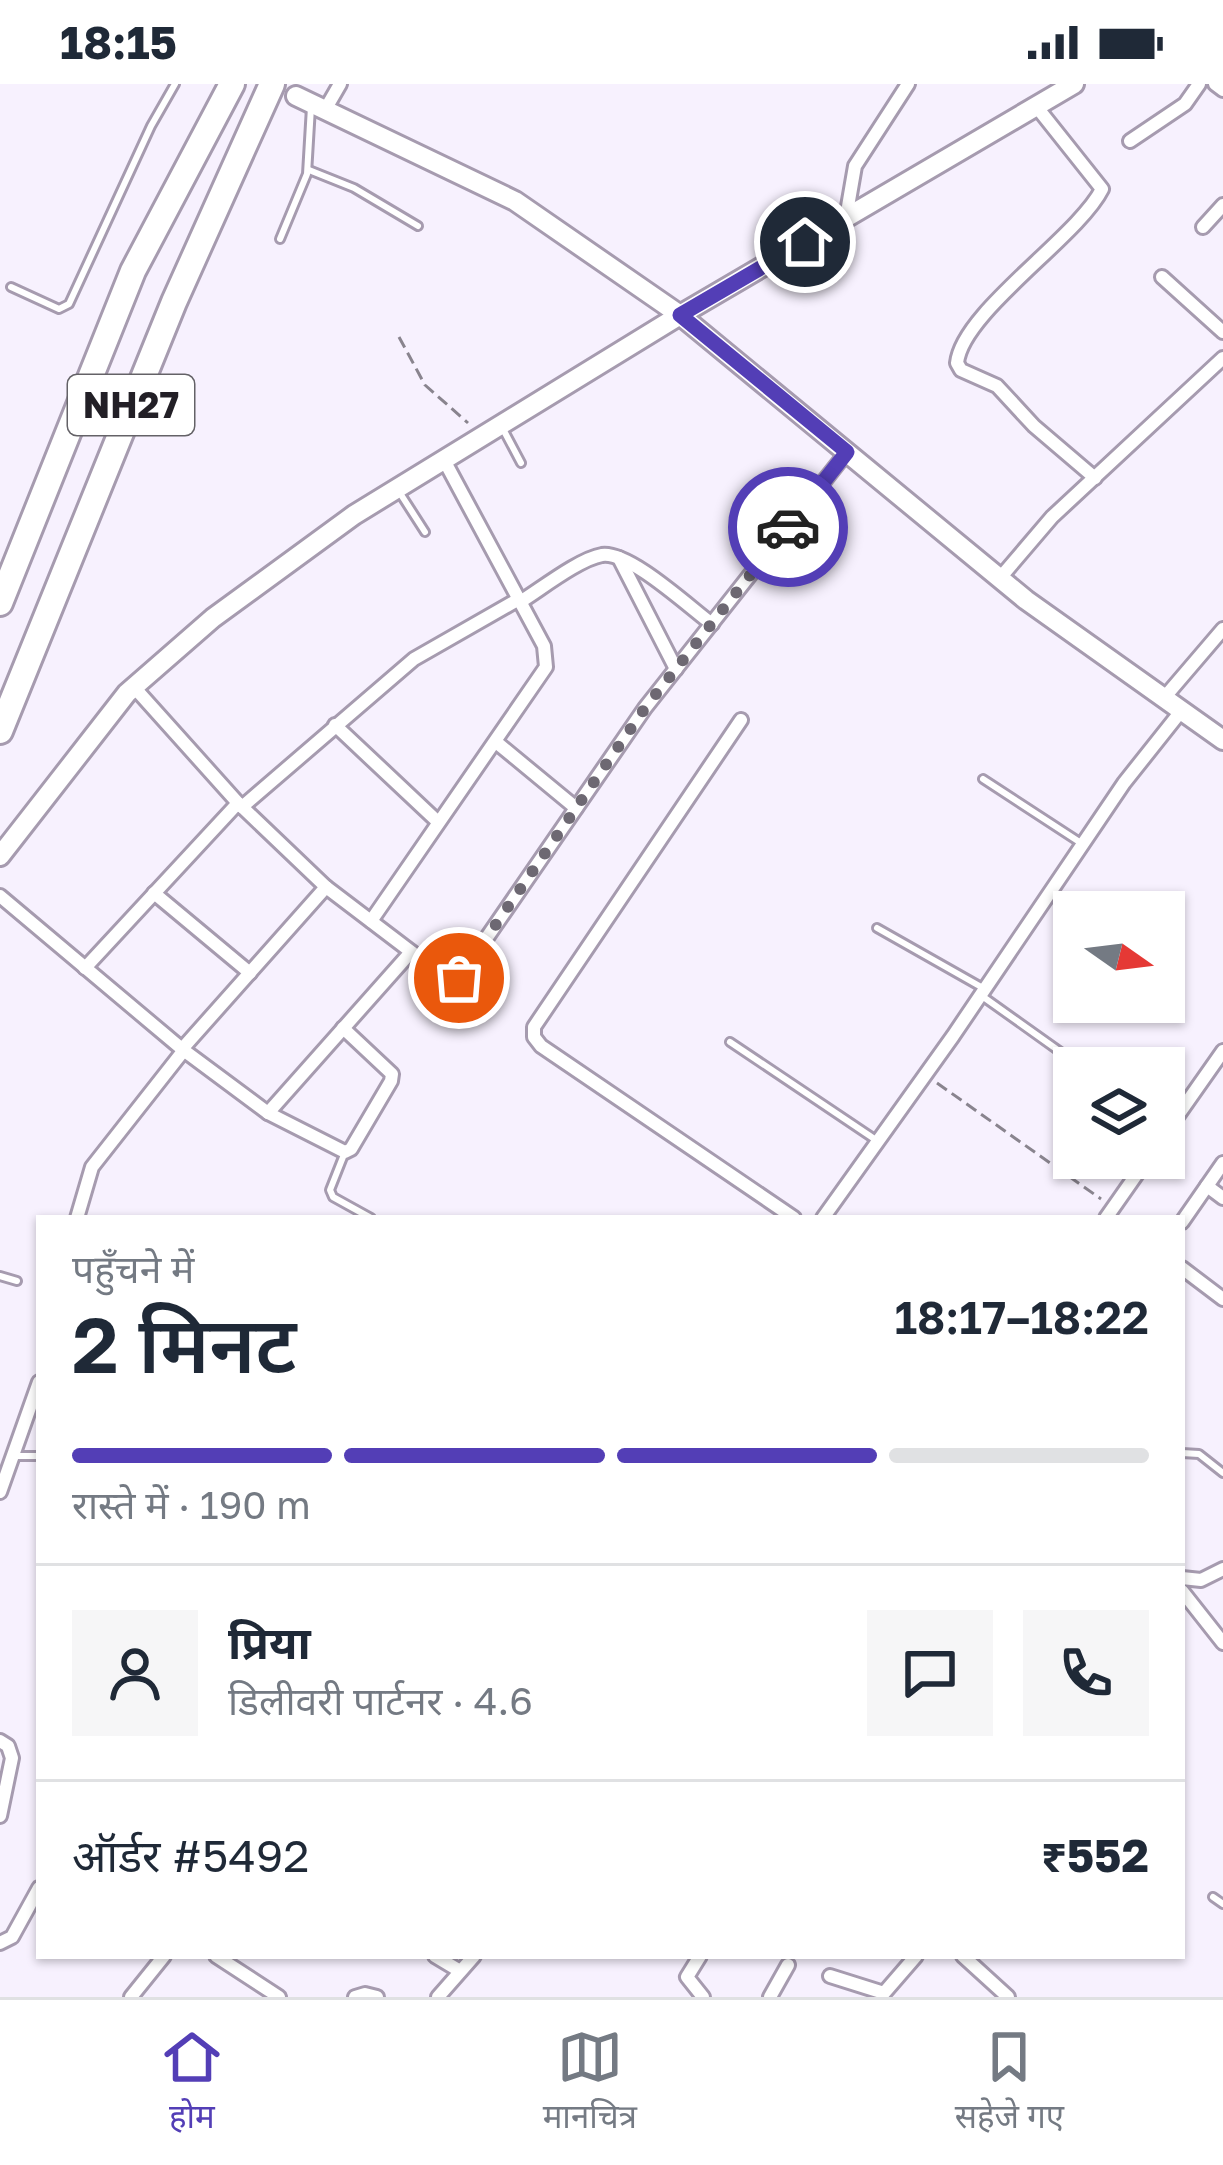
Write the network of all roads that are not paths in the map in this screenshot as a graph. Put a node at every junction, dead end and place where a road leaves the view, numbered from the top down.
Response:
1 (175, 84) edge
2 (232, 84) edge
3 (272, 84) edge
4 (340, 84) edge
5 (908, 84) edge
6 (1074, 84) edge
7 (1199, 84) edge
8 (1215, 84) edge
9 (1223, 90) edge
10 (310, 103) junction
11 (1036, 106) junction
12 (1130, 141) dead end
13 (308, 169) junction
14 (1223, 206) edge
15 (846, 218) junction
16 (418, 226) dead end
17 (1203, 227) dead end
18 (280, 239) dead end
19 (1162, 277) dead end
20 (11, 287) dead end
21 (680, 315) junction
22 (1223, 332) edge
23 (1223, 358) edge
24 (501, 425) junction
25 (847, 452) junction
26 (444, 460) junction
27 (521, 463) dead end
28 (1095, 478) junction
29 (397, 489) junction
30 (425, 532) dead end
31 (618, 557) junction
32 (1000, 578) junction
33 (520, 601) junction
34 (0, 603) edge
35 (712, 624) junction
36 (1223, 629) edge
37 (676, 669) junction
38 (134, 687) junction
39 (1164, 698) junction
40 (1182, 710) junction
41 (741, 720) dead end
42 (335, 725) junction
43 (0, 731) edge
44 (1223, 740) edge
45 (496, 742) junction
46 (983, 779) dead end
47 (240, 805) junction
48 (576, 808) junction
49 (437, 821) junction
50 (1082, 843) junction
51 (0, 856) edge
52 (326, 887) junction
53 (154, 893) junction
54 (0, 896) edge
55 (370, 921) junction
56 (877, 928) dead end
57 (411, 952) junction
58 (85, 968) junction
59 (250, 973) junction
60 (981, 991) junction
61 (343, 1028) junction
62 (730, 1042) dead end
63 (1055, 1047) edge
64 (183, 1049) junction
65 (1223, 1052) edge
66 (1185, 1105) edge
67 (268, 1113) junction
68 (878, 1141) junction
69 (345, 1152) junction
70 (1223, 1163) edge
71 (1133, 1179) edge
72 (1207, 1186) junction
73 (1223, 1198) edge
74 (1109, 1213) edge
75 (78, 1215) edge
76 (366, 1215) edge
77 (790, 1215) edge
78 (825, 1215) edge
79 (1185, 1218) edge
80 (1185, 1270) edge
81 (0, 1276) edge
82 (17, 1281) dead end
83 (1223, 1299) edge
84 (36, 1391) edge
85 (1185, 1453) edge
86 (13, 1456) junction
87 (36, 1456) edge
88 (1223, 1473) edge
89 (0, 1492) edge
90 (1223, 1569) edge
91 (1185, 1578) edge
92 (1185, 1595) edge
93 (1223, 1642) edge
94 (0, 1741) edge
95 (0, 1816) edge
96 (36, 1893) edge
97 (1213, 1897) dead end
98 (1223, 1904) edge
99 (0, 1943) edge
100 (162, 1959) edge
101 (221, 1959) edge
102 (440, 1959) edge
103 (471, 1959) edge
104 (698, 1959) edge
105 (913, 1959) edge
106 (966, 1959) edge
107 (788, 1965) dead end
108 (460, 1971) junction
109 (830, 1976) dead end
110 (131, 1997) edge
111 (279, 1997) edge
112 (355, 1997) edge
113 (377, 1997) edge
114 (438, 1997) edge
115 (703, 1997) edge
116 (770, 1997) edge
117 (1008, 1997) edge

1 - 20 lane
2 - 34 highway, NH27
3 - 43 highway, NH27
4 - 10 street
5 - 15 street
6 - 11 main road
7 - 12 street
8 - 9 street
10 - 13 lane
10 - 21 main road
11 - 15 main road
11 - 28 street
13 - 16 lane
13 - 18 lane
14 - 17 street
15 - 21 main road
19 - 22 street
21 - 24 main road
21 - 25 main road
23 - 28 street
24 - 26 main road
24 - 27 lane
25 - 32 main road
25 - 35 street
26 - 29 main road
26 - 33 street
28 - 32 street
29 - 30 lane
29 - 38 main road
31 - 33 street
31 - 35 street
31 - 37 street
32 - 39 main road
33 - 42 street
33 - 45 street
35 - 37 street
36 - 39 street
37 - 48 street
38 - 47 street
38 - 51 main road
39 - 40 main road
40 - 44 main road
40 - 50 street
41 - 77 street
42 - 47 street
42 - 49 street
45 - 48 street
45 - 49 street
46 - 50 lane
47 - 52 street
47 - 53 street
48 - 57 street
49 - 55 street
50 - 60 street
52 - 55 street
52 - 59 street
53 - 58 street
53 - 59 street
54 - 58 street
55 - 57 street
56 - 60 lane
57 - 61 street
58 - 64 street
59 - 64 street
60 - 63 lane
60 - 68 street
61 - 67 street
61 - 69 street
62 - 68 lane
64 - 67 street
64 - 75 street
65 - 66 street
67 - 69 street
68 - 78 street
69 - 76 lane
70 - 72 street
71 - 74 street
72 - 73 street
72 - 79 street
80 - 83 street
81 - 82 lane
84 - 86 street
85 - 88 lane
86 - 87 lane
86 - 89 street
90 - 91 street
92 - 93 street
94 - 95 street
96 - 99 street
97 - 98 lane
100 - 110 street
101 - 111 street
102 - 108 street
103 - 108 street
104 - 115 street
105 - 109 street
106 - 117 street
107 - 116 street
108 - 114 street
112 - 113 street

